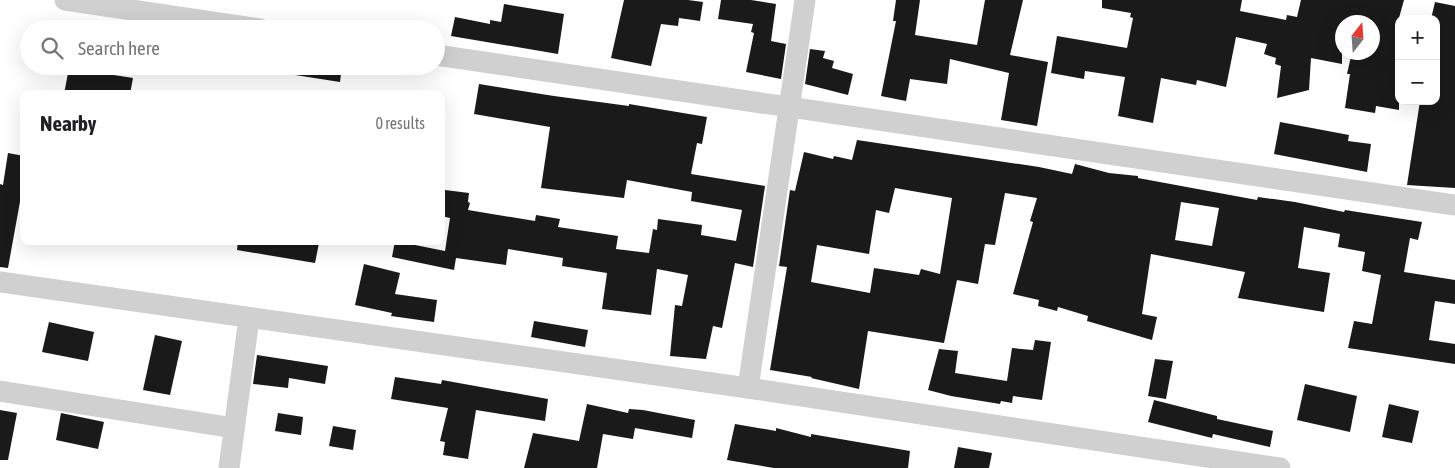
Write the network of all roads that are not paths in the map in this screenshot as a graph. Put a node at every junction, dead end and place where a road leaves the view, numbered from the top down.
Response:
1 (65, 0) edge
2 (805, 0) edge
3 (199, 20) edge
4 (445, 56) edge
5 (790, 106) junction
6 (1455, 205) edge
7 (0, 282) edge
8 (249, 318) junction
9 (748, 388) junction
10 (0, 391) edge
11 (234, 428) junction
12 (228, 468) edge
13 (1280, 468) edge

1 - 3 street
2 - 5 street
4 - 5 street
5 - 6 street
5 - 9 street
7 - 8 street
8 - 9 street
8 - 11 street
9 - 13 street
10 - 11 street
11 - 12 street

